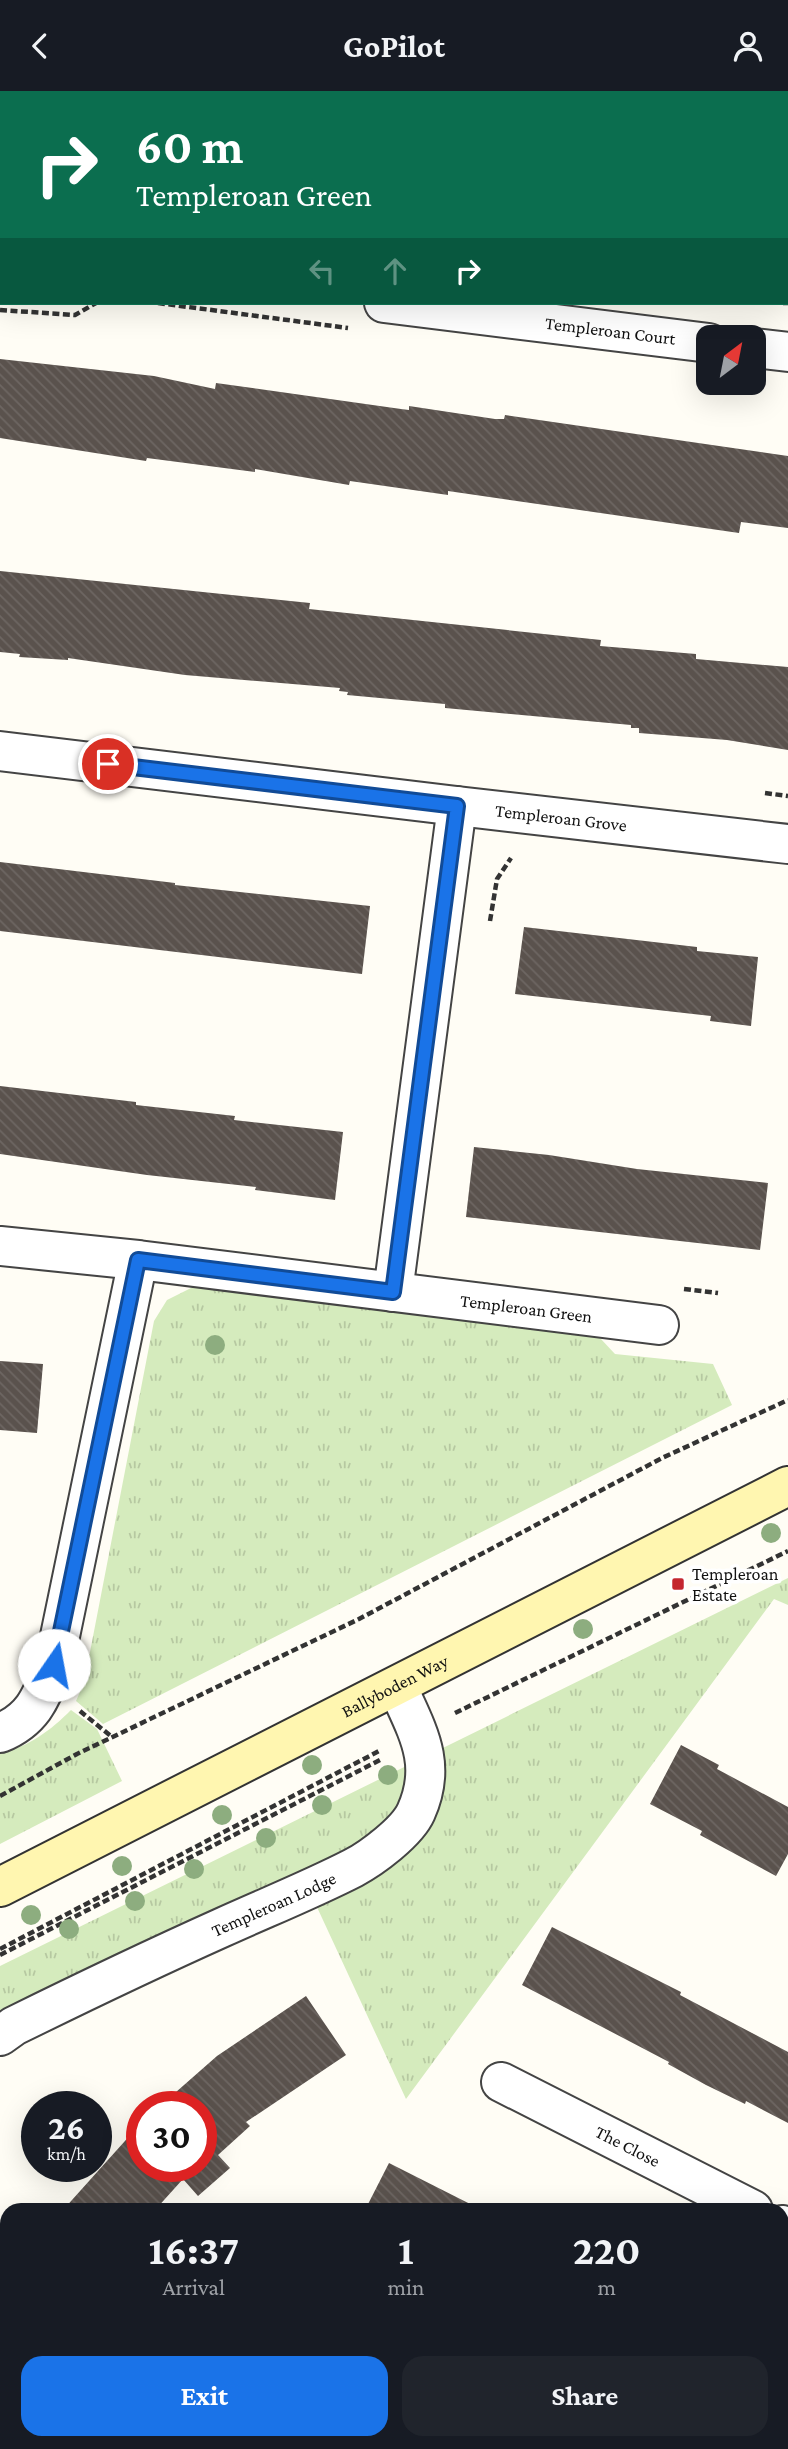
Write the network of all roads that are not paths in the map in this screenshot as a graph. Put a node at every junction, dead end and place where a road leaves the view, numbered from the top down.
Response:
1 (401, 305) edge
2 (696, 340) edge
3 (766, 349) edge
4 (788, 352) edge
5 (0, 751) edge
6 (457, 806) junction
7 (788, 844) edge
8 (0, 1246) edge
9 (138, 1260) junction
10 (393, 1292) junction
11 (659, 1325) dead end
12 (788, 1486) edge
13 (397, 1686) junction
14 (0, 1733) edge
15 (0, 1887) edge
16 (0, 2036) edge
17 (501, 2082) dead end
18 (739, 2203) edge

1 - 2 street, Templeroan Court
3 - 4 street
5 - 6 street, Templeroan Grove
6 - 7 street, Templeroan Grove
6 - 10 street
8 - 9 street, Templeroan Green
9 - 10 street, Templeroan Green
9 - 14 street
10 - 11 street, Templeroan Green
12 - 13 main road, Ballyboden Way
13 - 15 main road, Ballyboden Way
13 - 16 street, Templeroan Lodge
17 - 18 street, The Close

